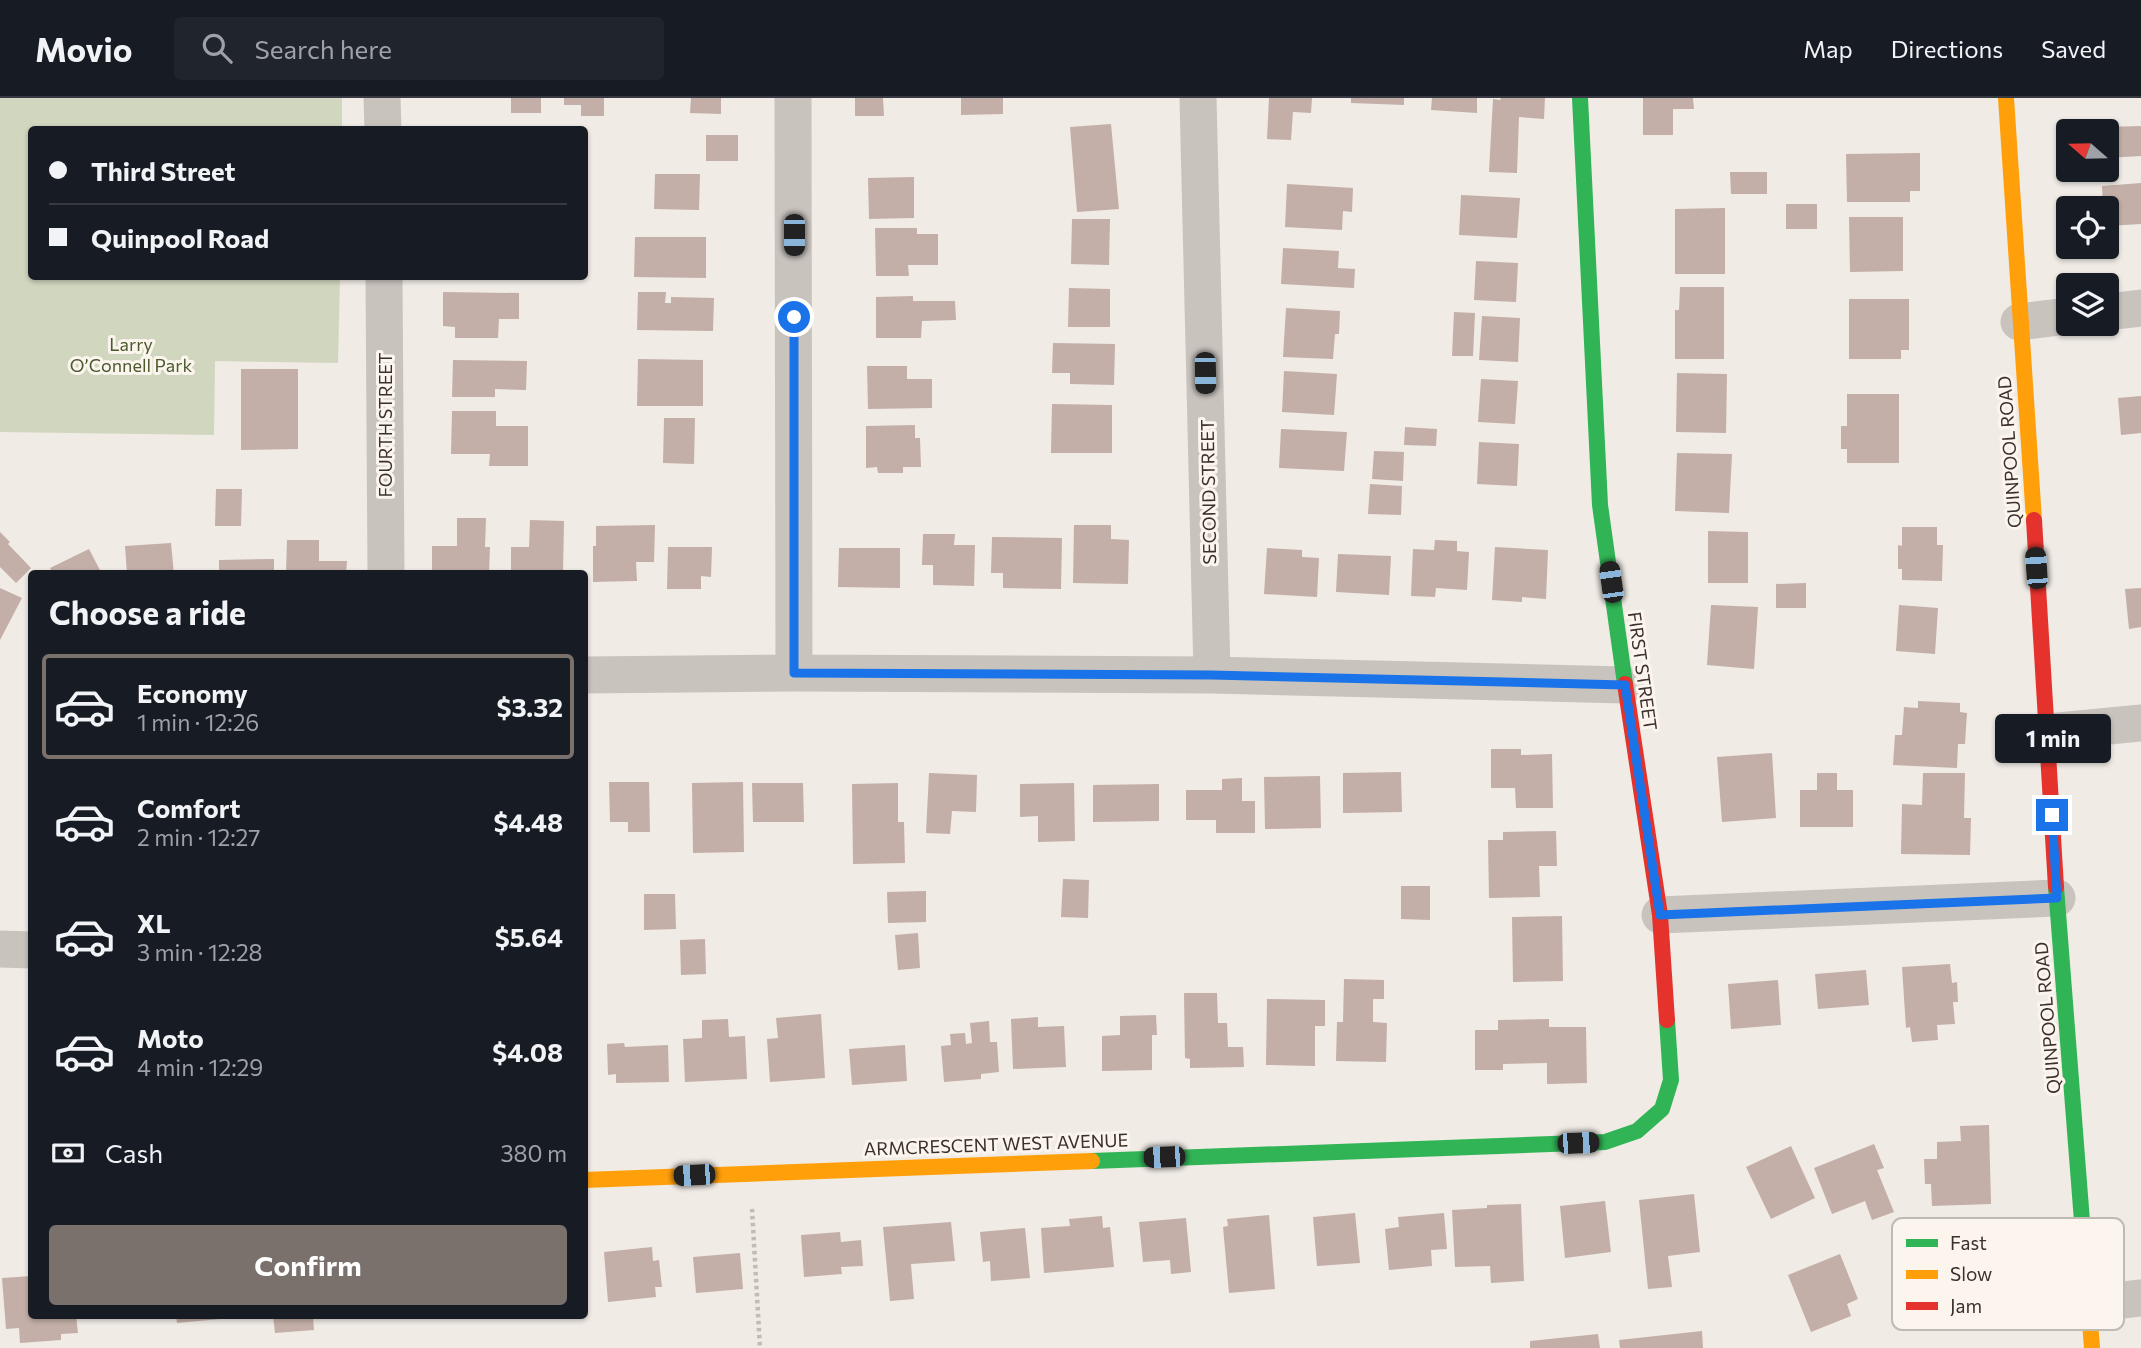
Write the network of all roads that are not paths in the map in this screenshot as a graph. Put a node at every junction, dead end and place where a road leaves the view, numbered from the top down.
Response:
1 (382, 98) edge
2 (793, 98) edge
3 (1198, 98) edge
4 (1580, 98) edge
5 (2006, 98) edge
6 (383, 126) edge
7 (384, 280) edge
8 (2141, 308) edge
9 (2119, 311) edge
10 (2056, 317) edge
11 (2019, 322) junction
12 (386, 570) edge
13 (794, 673) junction
14 (588, 675) edge
15 (1212, 675) junction
16 (1625, 685) junction
17 (2141, 723) edge
18 (2048, 732) junction
19 (2057, 898) junction
20 (1660, 915) junction
21 (0, 949) edge
22 (28, 950) edge
23 (1671, 1080) joint
24 (588, 1180) edge
25 (2082, 1218) edge
26 (2091, 1330) edge
27 (2092, 1348) edge

1 - 6 street
2 - 13 street
3 - 15 street, SECOND STREET
4 - 16 street, FIRST STREET
5 - 11 street, QUINPOOL ROAD
7 - 12 street, FOURTH STREET
8 - 9 street
10 - 11 street
11 - 18 street, QUINPOOL ROAD
13 - 14 street
13 - 15 street
15 - 16 street
16 - 20 street, FIRST STREET
17 - 18 street
18 - 19 street, QUINPOOL ROAD
19 - 20 street
19 - 25 street, QUINPOOL ROAD
20 - 23 street, FIRST STREET
21 - 22 street
23 - 24 street, ARMCRESCENT WEST AVENUE
26 - 27 street, QUINPOOL ROAD

